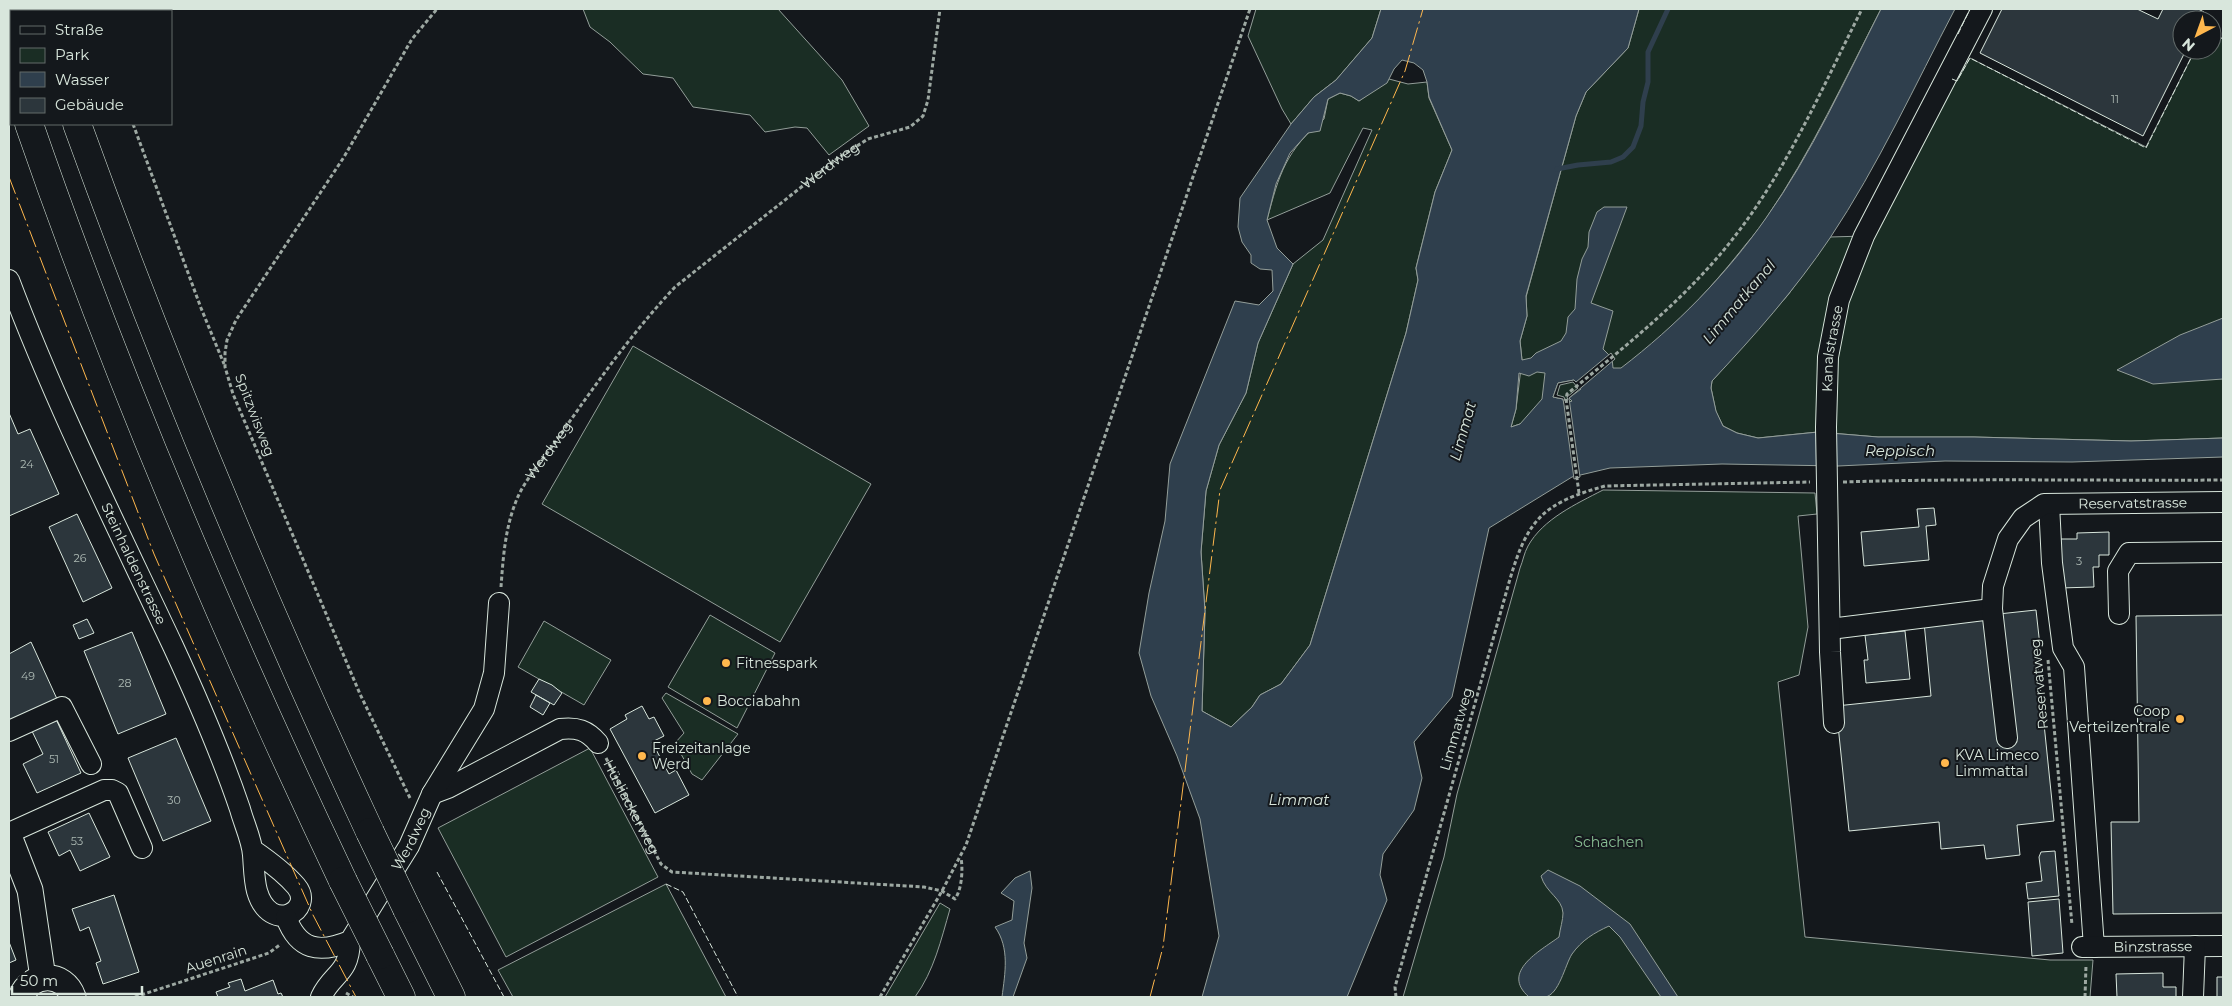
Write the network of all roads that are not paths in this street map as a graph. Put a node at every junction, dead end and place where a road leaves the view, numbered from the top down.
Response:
1 (1982, 9) edge
2 (29, 125) edge
3 (77, 125) edge
4 (9, 280) edge
5 (2223, 502) edge
6 (2047, 504) junction
7 (2223, 552) edge
8 (499, 603) road end
9 (1992, 609) junction
10 (2119, 614) dead end
11 (1830, 629) junction
12 (1834, 723) dead end
13 (9, 731) edge
14 (2007, 738) dead end
15 (598, 743) road end
16 (91, 764) dead end
17 (432, 794) junction
18 (9, 834) edge
19 (142, 848) dead end
20 (253, 850) junction
21 (286, 917) junction
22 (350, 941) junction
23 (2195, 946) junction
24 (2223, 946) edge
25 (25, 991) edge
26 (324, 991) edge
27 (72, 997) edge
28 (401, 997) edge
29 (451, 997) edge
30 (2193, 997) edge

1 - 11 street, Kanalstrasse
2 - 28 highway, bridge
3 - 29 highway, bridge
4 - 20 street, Steinhaldenstrasse
5 - 6 street, Reservatstrasse
6 - 9 street
6 - 23 street, Binzstrasse
7 - 10 street
8 - 17 street, Werdweg
9 - 11 street
9 - 14 street
11 - 12 street, Kanalstrasse
13 - 16 street
15 - 17 street, Hüsliackerweg
17 - 22 street, Werdweg
18 - 19 street
18 - 25 main road
20 - 21 street, Steinhaldenstrasse
20 - 21 street
21 - 22 street
22 - 26 street, Werdweg
23 - 24 street, Binzstrasse
23 - 30 street
25 - 27 main road

